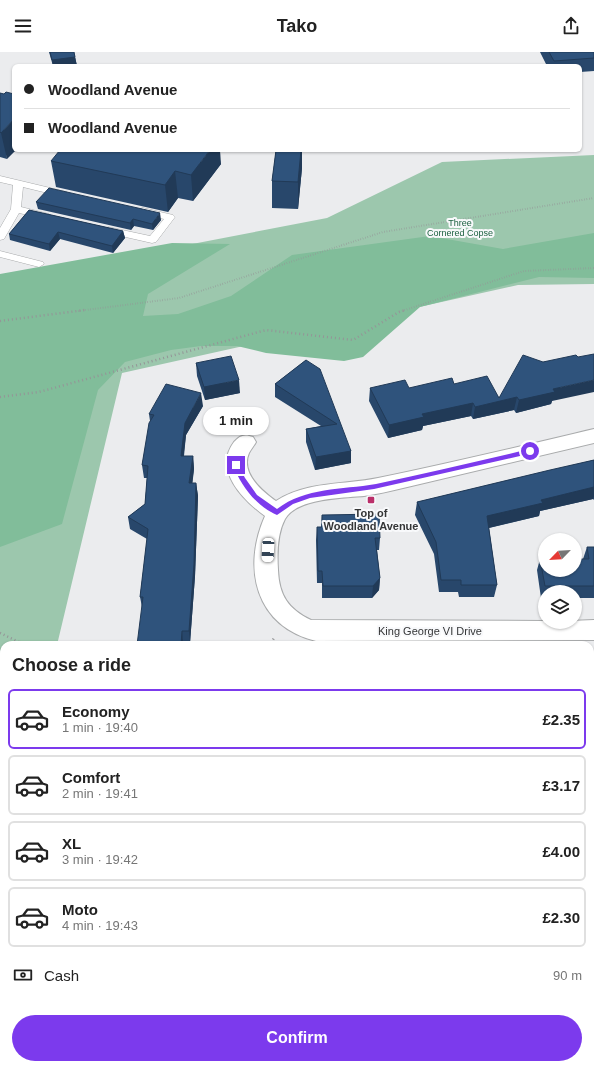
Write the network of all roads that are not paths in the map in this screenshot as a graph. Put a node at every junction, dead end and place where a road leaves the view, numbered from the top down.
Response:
1 (0, 179) edge
2 (18, 184) junction
3 (71, 196) edge
4 (16, 209) junction
5 (132, 209) edge
6 (54, 218) edge
7 (99, 228) edge
8 (0, 237) edge
9 (0, 254) edge
10 (39, 264) dead end
11 (594, 436) edge
12 (246, 442) dead end
13 (277, 513) junction
14 (594, 630) edge

1 - 2 lane
2 - 3 lane
2 - 4 lane
4 - 6 lane
4 - 8 lane
5 - 7 lane
9 - 10 lane
11 - 13 street
12 - 13 street
13 - 14 street, King George VI Drive

